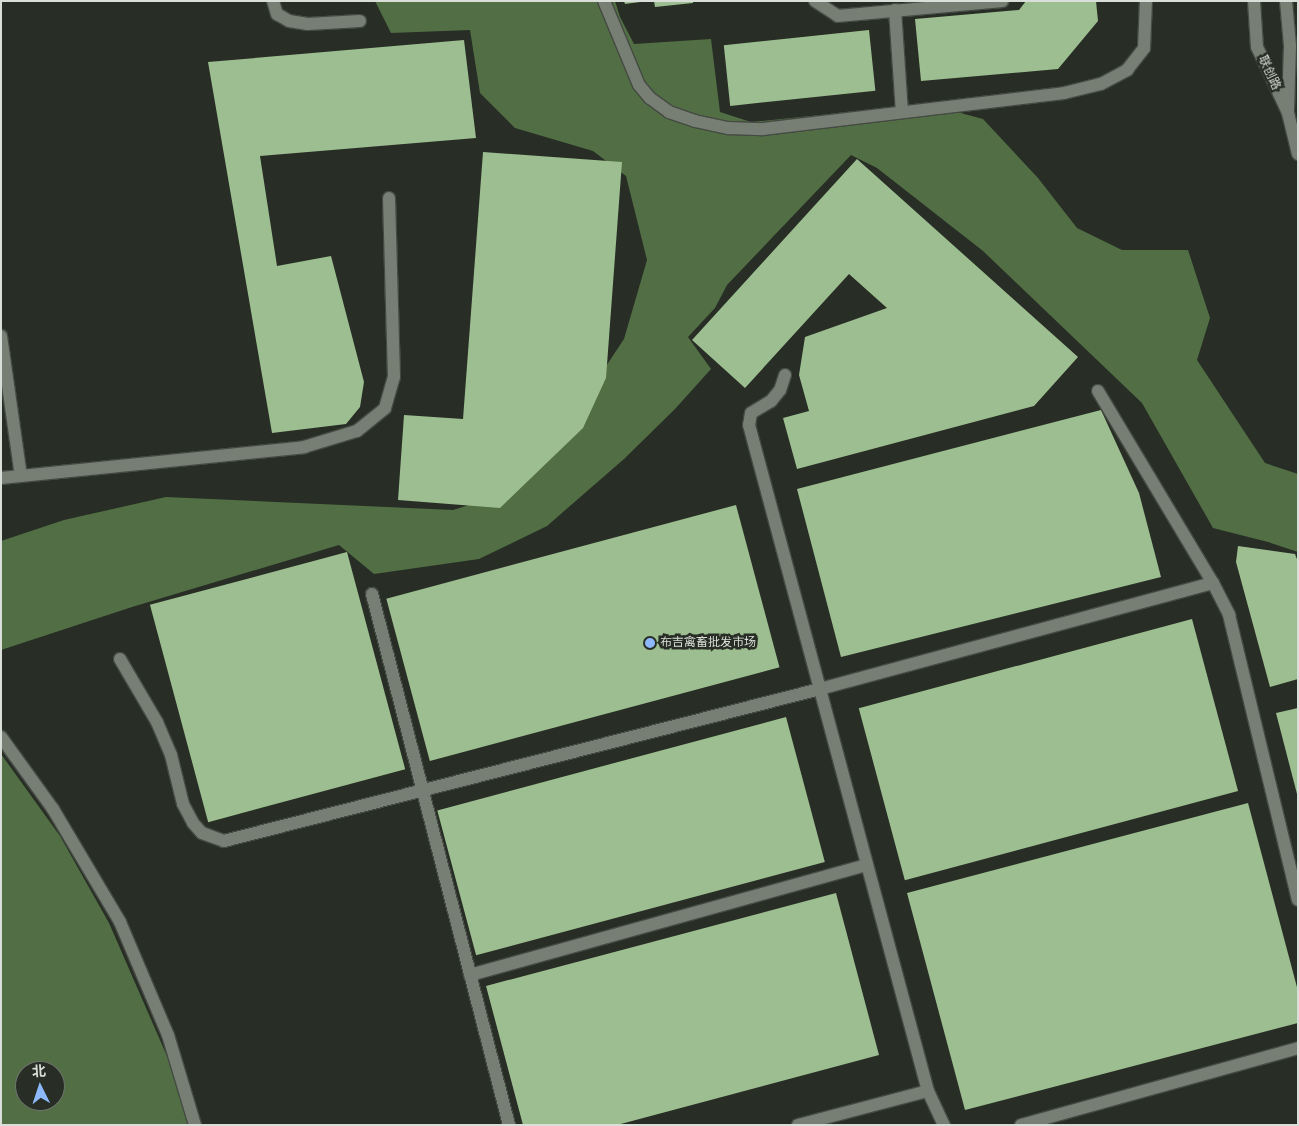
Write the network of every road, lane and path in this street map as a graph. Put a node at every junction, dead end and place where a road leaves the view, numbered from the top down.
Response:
1 (272, 1) edge
2 (604, 1) edge
3 (815, 1) edge
4 (1002, 1) edge
5 (1146, 1) edge
6 (1254, 1) edge
7 (1286, 1) edge
8 (895, 10) junction
9 (360, 21) dead end
10 (902, 112) junction
11 (1293, 112) edge
12 (1298, 154) edge
13 (389, 198) dead end
14 (1, 336) edge
15 (784, 375) dead end
16 (1098, 392) dead end
17 (21, 476) junction
18 (1, 478) edge
19 (1213, 583) junction
20 (372, 594) dead end
21 (120, 659) dead end
22 (820, 689) junction
23 (1, 737) edge
24 (422, 790) junction
25 (867, 865) junction
26 (1298, 900) edge
27 (470, 974) junction
28 (1298, 1048) edge
29 (928, 1090) junction
30 (195, 1125) edge
31 (509, 1125) edge
32 (798, 1125) edge
33 (944, 1125) edge
34 (1021, 1125) edge

1 - 9 street
2 - 10 street
3 - 8 street
4 - 8 street
5 - 10 street
6 - 11 street, 联创路
7 - 11 street, 联创路
8 - 10 street
11 - 12 street, 联创路
13 - 17 street
14 - 17 street
15 - 22 street
16 - 19 street
17 - 18 street
19 - 22 street
19 - 26 street
20 - 24 street
21 - 24 street
22 - 24 street
22 - 25 street
23 - 30 street
24 - 27 street
25 - 27 street
25 - 29 street
27 - 31 street
28 - 34 street
29 - 32 street
29 - 33 street

